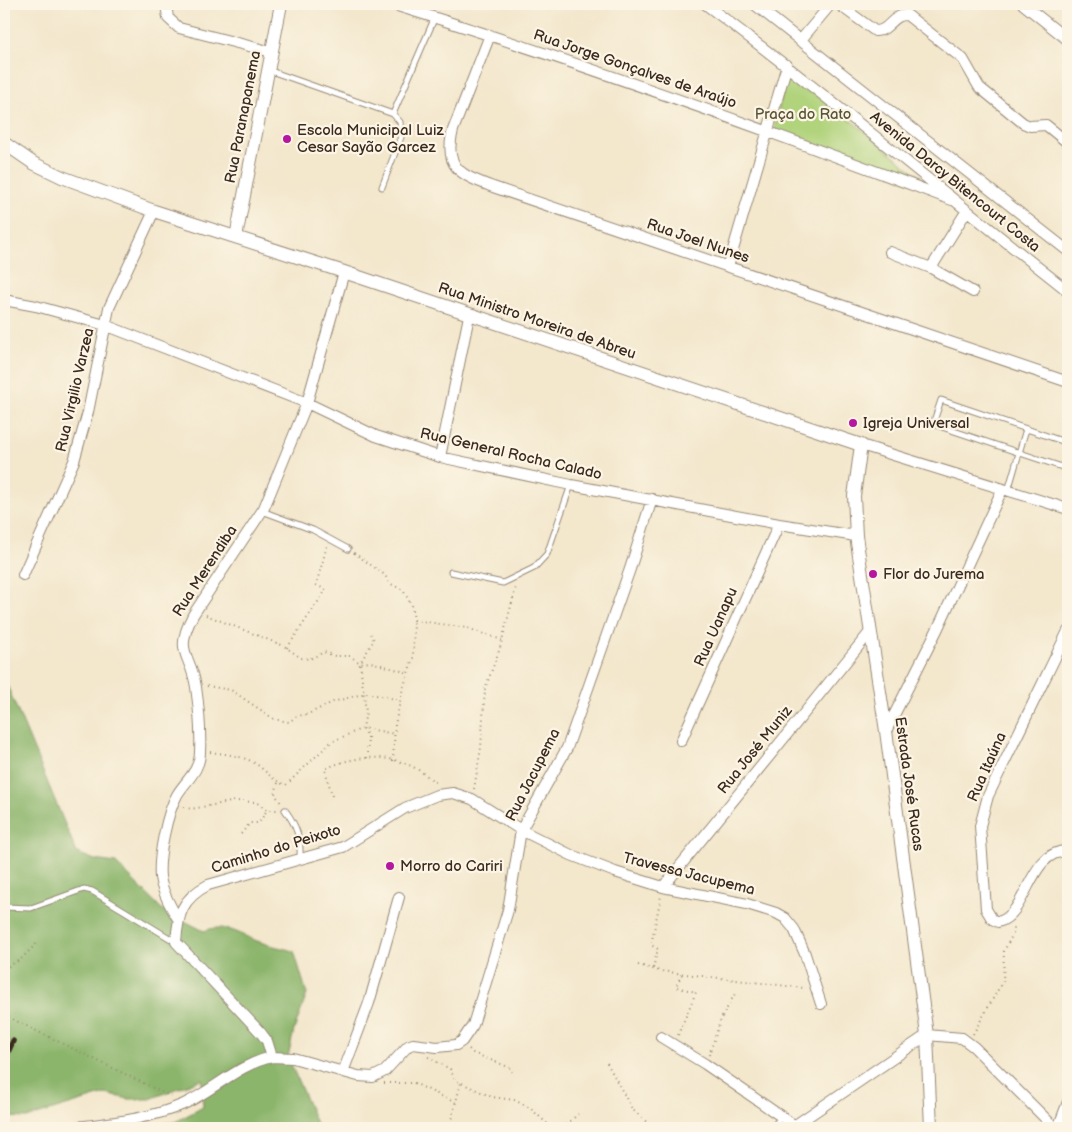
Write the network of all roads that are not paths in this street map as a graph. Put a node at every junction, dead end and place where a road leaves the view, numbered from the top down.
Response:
1 (166, 4) edge
2 (281, 4) edge
3 (391, 4) edge
4 (705, 4) edge
5 (754, 4) edge
6 (831, 4) edge
7 (838, 4) edge
8 (1023, 4) edge
9 (435, 17) junction
10 (490, 35) junction
11 (1068, 40) edge
12 (800, 41) junction
13 (272, 52) junction
14 (787, 65) junction
15 (268, 70) junction
16 (393, 114) junction
17 (768, 130) junction
18 (4, 143) edge
19 (1068, 143) edge
20 (382, 187) dead end
21 (952, 200) junction
22 (154, 211) junction
23 (966, 212) junction
24 (236, 237) junction
25 (890, 252) dead end
26 (1068, 252) edge
27 (728, 267) junction
28 (931, 268) junction
29 (344, 272) junction
30 (1068, 291) edge
31 (973, 292) dead end
32 (4, 300) edge
33 (469, 316) junction
34 (105, 325) junction
35 (1068, 382) edge
36 (307, 403) junction
37 (1026, 429) junction
38 (1068, 443) edge
39 (860, 446) junction
40 (1019, 452) junction
41 (440, 457) junction
42 (1068, 469) edge
43 (571, 484) junction
44 (1005, 491) junction
45 (652, 499) junction
46 (1068, 509) edge
47 (262, 510) junction
48 (779, 524) junction
49 (856, 536) junction
50 (348, 549) road end
51 (451, 572) dead end
52 (23, 575) dead end
53 (1068, 630) edge
54 (870, 632) junction
55 (886, 731) junction
56 (681, 741) dead end
57 (285, 810) road end
58 (521, 830) junction
59 (1065, 851) edge
60 (300, 859) junction
61 (662, 887) junction
62 (399, 897) dead end
63 (4, 907) edge
64 (178, 919) junction
65 (176, 942) junction
66 (821, 1004) dead end
67 (928, 1035) junction
68 (661, 1037) dead end
69 (272, 1057) junction
70 (343, 1072) junction
71 (1068, 1102) edge
72 (782, 1118) junction
73 (796, 1127) edge
74 (69, 1128) edge
75 (771, 1128) edge
76 (930, 1128) edge
77 (1056, 1128) edge

1 - 13 street
2 - 13 street, Rua Paranapanema
3 - 9 street, Rua Jorge Gonçalves de Araújo
4 - 14 street, Avenida Darcy Bitencourt Costa
5 - 12 street, Avenida Darcy Bitencourt Costa
6 - 12 street
7 - 19 street
8 - 11 street
9 - 10 street, Rua Jorge Gonçalves de Araújo
9 - 16 lane
10 - 17 street, Rua Jorge Gonçalves de Araújo
10 - 27 street, Rua Joel Nunes
12 - 26 street, Avenida Darcy Bitencourt Costa
13 - 15 street, Rua Paranapanema
14 - 17 street
14 - 21 street, Avenida Darcy Bitencourt Costa
15 - 16 lane
15 - 24 street, Rua Paranapanema
16 - 20 lane
17 - 21 street, Rua Jorge Gonçalves de Araújo
17 - 27 street
18 - 22 street, Rua Ministro Moreira de Abreu
21 - 23 street, Avenida Darcy Bitencourt Costa
22 - 24 street, Rua Ministro Moreira de Abreu
22 - 34 street, Rua Virgilio Varzea
23 - 28 street
23 - 30 street, Avenida Darcy Bitencourt Costa
24 - 29 street, Rua Ministro Moreira de Abreu
25 - 28 street
27 - 35 street, Rua Joel Nunes
28 - 31 street
29 - 33 street, Rua Ministro Moreira de Abreu
29 - 36 street, Rua Merendiba
32 - 34 street, Rua General Rocha Calado
33 - 39 street, Rua Ministro Moreira de Abreu
33 - 41 street
34 - 36 street, Rua General Rocha Calado
34 - 52 street, Rua Virgilio Varzea
36 - 41 street, Rua General Rocha Calado
36 - 47 street, Rua Merendiba
37 - 38 lane
37 - 40 lane
37 - 40 lane
39 - 44 street, Rua Ministro Moreira de Abreu
39 - 49 street, Estrada José Rucas
40 - 42 lane
40 - 44 lane
41 - 43 street, Rua General Rocha Calado
43 - 45 street, Rua General Rocha Calado
43 - 51 lane
44 - 46 street, Rua Ministro Moreira de Abreu
44 - 55 street
45 - 48 street, Rua General Rocha Calado
45 - 58 street, Rua Jacupema
47 - 50 lane
47 - 64 street, Rua Merendiba
48 - 49 street, Rua General Rocha Calado
48 - 56 street, Rua Uanapu
49 - 54 street, Estrada José Rucas
53 - 59 street, Rua Itaúna
54 - 55 street, Estrada José Rucas
54 - 61 street, Rua José Muniz
55 - 67 street, Estrada José Rucas
57 - 60 lane
58 - 60 street, Caminho do Peixoto
58 - 61 street, Travessa Jacupema
58 - 70 street, Rua Jacupema
60 - 64 street, Caminho do Peixoto
61 - 66 street, Travessa Jacupema
62 - 70 street
63 - 65 lane
64 - 65 street, Caminho do Peixoto
65 - 69 street
67 - 73 street
67 - 76 street, Estrada José Rucas
67 - 77 street
68 - 72 street
69 - 70 street
69 - 74 street
71 - 77 street
72 - 73 street
72 - 75 lane

